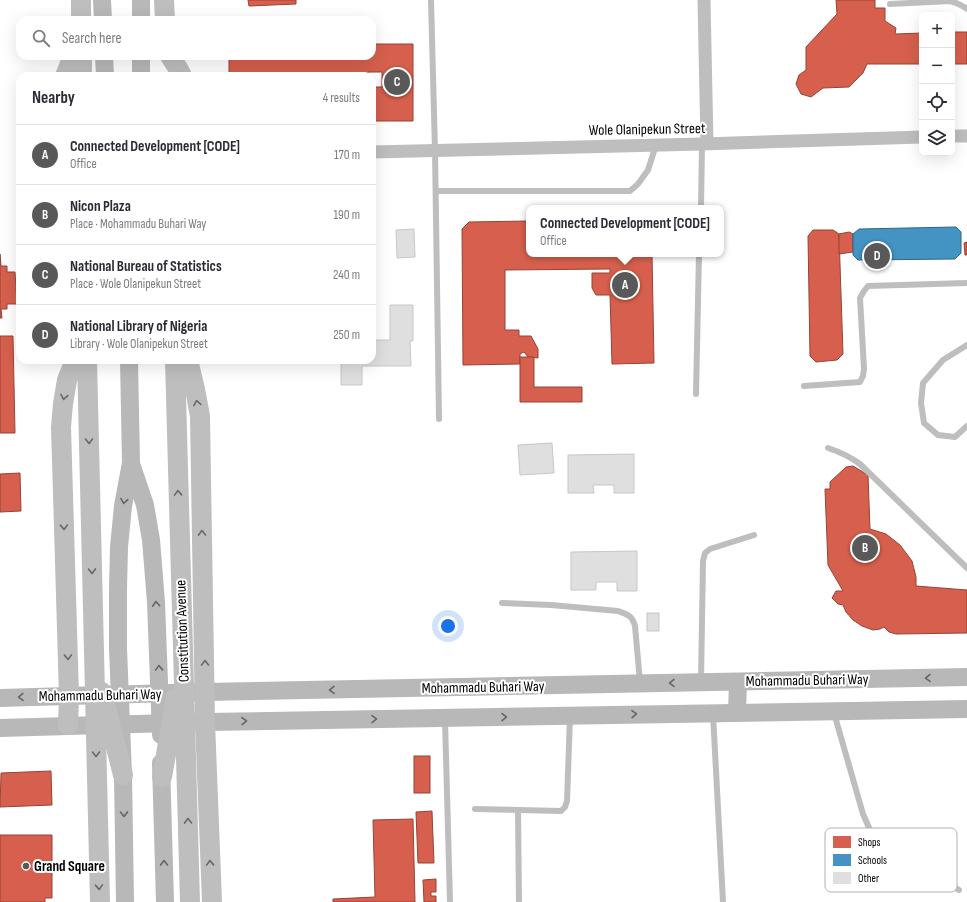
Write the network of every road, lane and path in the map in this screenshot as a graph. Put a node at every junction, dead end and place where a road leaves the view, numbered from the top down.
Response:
1 (81, 0) edge
2 (102, 0) edge
3 (140, 0) edge
4 (164, 0) edge
5 (431, 0) edge
6 (704, 0) edge
7 (890, 4) dead end
8 (967, 9) edge
9 (81, 16) edge
10 (103, 16) edge
11 (141, 16) edge
12 (165, 16) edge
13 (71, 60) edge
14 (82, 60) edge
15 (104, 60) edge
16 (141, 60) edge
17 (166, 60) edge
18 (173, 60) edge
19 (67, 72) edge
20 (82, 72) edge
21 (105, 72) edge
22 (141, 72) edge
23 (166, 72) edge
24 (181, 72) edge
25 (955, 136) edge
26 (967, 136) edge
27 (919, 137) edge
28 (705, 144) junction
29 (656, 145) junction
30 (435, 150) junction
31 (376, 152) edge
32 (436, 191) junction
33 (701, 205) edge
34 (699, 257) edge
35 (967, 283) edge
36 (967, 344) edge
37 (73, 364) edge
38 (87, 364) edge
39 (129, 364) edge
40 (175, 364) edge
41 (189, 364) edge
42 (804, 386) dead end
43 (696, 394) dead end
44 (439, 419) dead end
45 (967, 426) edge
46 (828, 448) dead end
47 (131, 462) junction
48 (754, 535) dead end
49 (967, 568) edge
50 (502, 603) dead end
51 (183, 658) junction
52 (94, 659) junction
53 (967, 677) edge
54 (701, 682) junction
55 (738, 682) junction
56 (640, 683) junction
57 (205, 692) junction
58 (69, 696) junction
59 (0, 698) edge
60 (967, 709) edge
61 (713, 712) junction
62 (834, 712) junction
63 (737, 713) junction
64 (570, 716) junction
65 (445, 718) junction
66 (205, 722) junction
67 (68, 725) junction
68 (0, 728) edge
69 (123, 775) junction
70 (162, 776) junction
71 (475, 809) dead end
72 (518, 810) junction
73 (869, 828) edge
74 (100, 902) edge
75 (125, 902) edge
76 (165, 902) edge
77 (190, 902) edge
78 (212, 902) edge
79 (450, 902) edge
80 (519, 902) edge
81 (723, 902) edge

1 - 9 main road
2 - 10 main road
3 - 11 main road
4 - 12 main road
5 - 30 lane
6 - 28 street
7 - 8 lane
13 - 19 main road
14 - 20 main road
15 - 21 main road
16 - 22 main road
17 - 23 main road
18 - 24 main road
25 - 26 street
27 - 28 street, Wole Olanipekun Street
28 - 29 street, Wole Olanipekun Street
28 - 33 lane
29 - 30 street, Wole Olanipekun Street
29 - 32 lane
30 - 31 street, Wole Olanipekun Street
30 - 32 lane
32 - 44 lane
34 - 43 lane
35 - 42 lane
36 - 45 lane
37 -> 58 main road
38 -> 52 main road
39 - 47 main road, Constitution Avenue
51 -> 40 main road, Constitution Avenue
57 -> 41 main road
46 - 49 lane
47 -> 69 main road, Constitution Avenue
70 -> 47 main road, Constitution Avenue
48 - 54 lane
50 - 56 lane
51 - 70 main road
77 -> 51 main road, Constitution Avenue
52 - 69 main road
52 -> 74 main road
53 -> 55 main road, Mohammadu Buhari Way
54 - 55 main road, Mohammadu Buhari Way
54 -> 56 main road, Mohammadu Buhari Way
55 - 63 main road
56 -> 57 main road, Mohammadu Buhari Way
57 - 58 main road, Mohammadu Buhari Way
57 - 66 main road
58 -> 59 main road, Mohammadu Buhari Way
58 - 67 main road
60 - 62 main road, Mohammadu Buhari Way
61 - 63 main road, Mohammadu Buhari Way
64 -> 61 main road, Mohammadu Buhari Way
61 - 81 lane
62 - 63 main road, Mohammadu Buhari Way
62 - 73 lane
65 -> 64 main road, Mohammadu Buhari Way
64 - 72 lane
66 -> 65 main road, Mohammadu Buhari Way
65 - 79 lane
66 - 67 main road, Mohammadu Buhari Way
78 -> 66 main road
67 - 68 main road, Mohammadu Buhari Way
69 -> 75 main road, Constitution Avenue
76 -> 70 main road, Constitution Avenue
71 - 72 lane
72 - 80 lane

